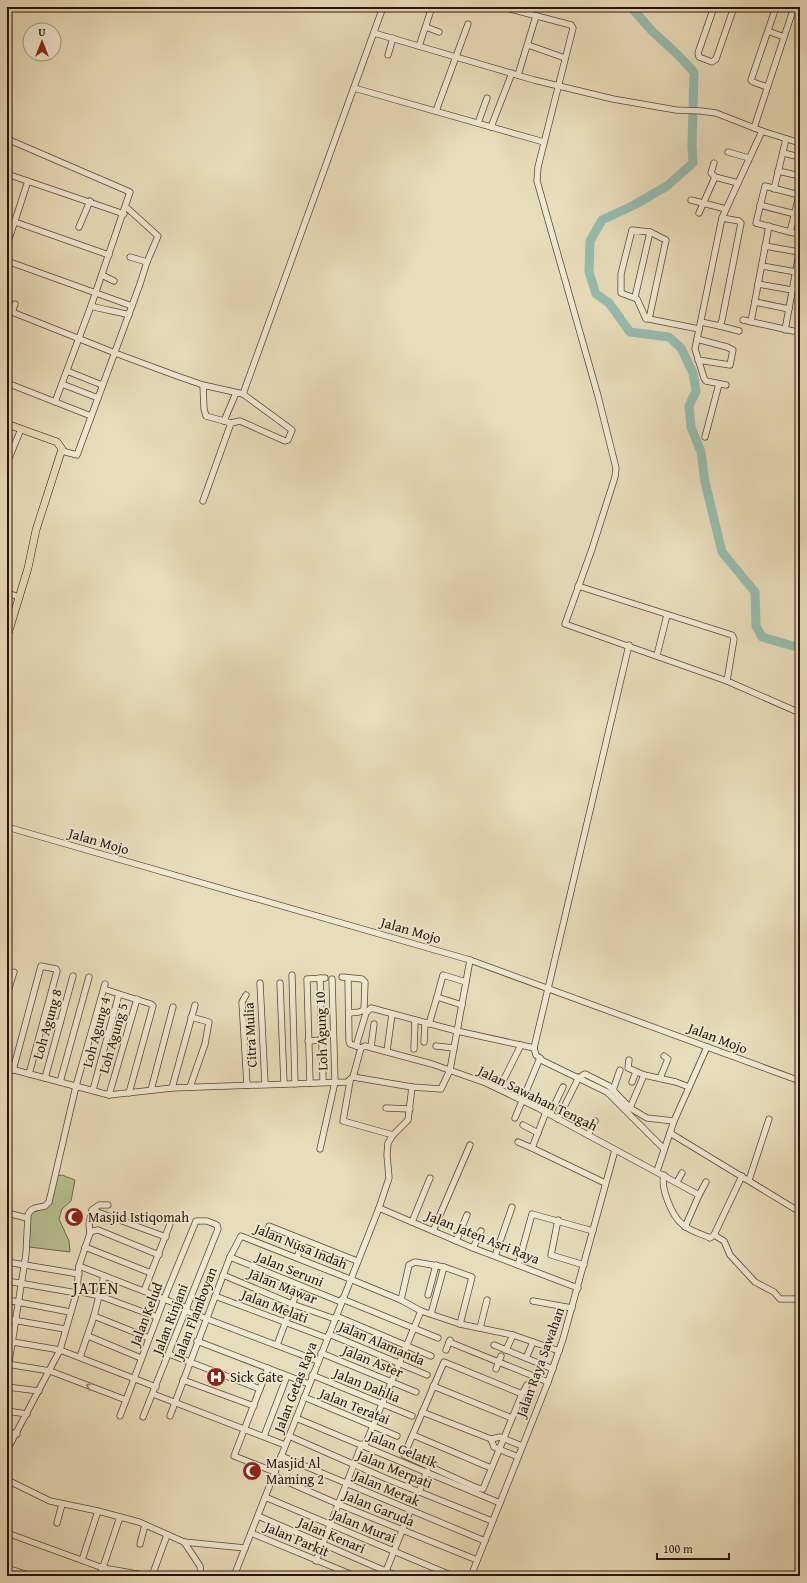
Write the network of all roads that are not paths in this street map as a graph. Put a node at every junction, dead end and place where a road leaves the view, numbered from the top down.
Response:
1 (10, 7) edge
2 (383, 7) edge
3 (432, 7) edge
4 (503, 7) edge
5 (714, 7) edge
6 (734, 7) edge
7 (776, 7) edge
8 (794, 7) edge
9 (7, 15) edge
10 (536, 16) junction
11 (468, 24) dead end
12 (426, 27) junction
13 (768, 31) junction
14 (374, 32) junction
15 (439, 32) dead end
16 (784, 37) junction
17 (393, 38) junction
18 (419, 46) junction
19 (528, 46) junction
20 (388, 55) dead end
21 (457, 57) junction
22 (565, 58) junction
23 (512, 73) junction
24 (518, 75) junction
25 (559, 86) junction
26 (767, 87) junction
27 (354, 88) junction
28 (487, 98) dead end
29 (436, 111) junction
30 (478, 123) junction
31 (491, 127) junction
32 (754, 128) junction
33 (762, 131) junction
34 (7, 139) edge
35 (786, 139) junction
36 (544, 142) junction
37 (800, 143) edge
38 (728, 152) dead end
39 (783, 152) junction
40 (800, 157) edge
41 (749, 158) junction
42 (714, 163) dead end
43 (778, 171) junction
44 (7, 174) edge
45 (800, 176) edge
46 (715, 177) junction
47 (28, 181) junction
48 (738, 183) junction
49 (774, 189) junction
50 (800, 194) edge
51 (691, 200) dead end
52 (90, 201) junction
53 (703, 204) junction
54 (760, 205) junction
55 (126, 207) junction
56 (726, 209) junction
57 (124, 214) junction
58 (699, 214) dead end
59 (795, 214) junction
60 (722, 218) junction
61 (15, 222) junction
62 (769, 226) junction
63 (79, 227) dead end
64 (650, 232) junction
65 (790, 232) junction
66 (800, 234) edge
67 (7, 245) edge
68 (765, 246) junction
69 (800, 250) edge
70 (109, 255) junction
71 (130, 257) dead end
72 (7, 260) edge
73 (147, 262) junction
74 (762, 266) junction
75 (796, 272) junction
76 (102, 275) junction
77 (114, 280) dead end
78 (758, 284) junction
79 (792, 290) junction
80 (95, 293) junction
81 (635, 297) junction
82 (755, 302) junction
83 (15, 304) dead end
84 (91, 306) junction
85 (132, 306) junction
86 (789, 309) junction
87 (10, 311) edge
88 (129, 314) junction
89 (649, 319) junction
90 (743, 320) dead end
91 (700, 322) junction
92 (751, 322) junction
93 (720, 326) junction
94 (699, 329) junction
95 (785, 330) junction
96 (739, 331) dead end
97 (794, 332) dead end
98 (79, 339) junction
99 (697, 339) junction
100 (115, 353) junction
101 (698, 360) junction
102 (67, 371) junction
103 (7, 383) edge
104 (62, 384) junction
105 (719, 384) junction
106 (102, 385) junction
107 (203, 385) junction
108 (726, 385) dead end
109 (236, 393) junction
110 (244, 394) junction
111 (98, 398) junction
112 (55, 402) junction
113 (91, 416) junction
114 (224, 421) junction
115 (7, 424) edge
116 (231, 424) junction
117 (21, 429) junction
118 (705, 437) dead end
119 (62, 451) junction
120 (8, 456) edge
121 (7, 463) edge
122 (203, 501) dead end
123 (578, 586) junction
124 (7, 593) edge
125 (19, 597) junction
126 (667, 615) junction
127 (7, 637) edge
128 (629, 648) junction
129 (657, 655) junction
130 (727, 681) junction
131 (800, 713) edge
132 (7, 827) edge
133 (470, 960) junction
134 (14, 972) dead end
135 (292, 975) dead end
136 (73, 976) dead end
137 (89, 977) dead end
138 (326, 978) junction
139 (343, 978) junction
140 (466, 982) junction
141 (280, 983) dead end
142 (260, 984) dead end
143 (548, 988) junction
144 (7, 994) edge
145 (119, 994) junction
146 (246, 995) dead end
147 (437, 997) junction
148 (137, 999) junction
149 (195, 1005) dead end
150 (462, 1005) junction
151 (173, 1007) dead end
152 (349, 1013) junction
153 (392, 1014) junction
154 (191, 1018) junction
155 (44, 1019) junction
156 (415, 1020) junction
157 (60, 1023) junction
158 (427, 1023) junction
159 (374, 1024) dead end
160 (457, 1031) junction
161 (322, 1040) junction
162 (308, 1041) junction
163 (424, 1042) dead end
164 (521, 1045) junction
165 (436, 1046) dead end
166 (359, 1047) junction
167 (370, 1047) junction
168 (707, 1047) junction
169 (454, 1048) junction
170 (534, 1048) junction
171 (414, 1049) dead end
172 (387, 1051) junction
173 (664, 1056) dead end
174 (540, 1058) junction
175 (630, 1060) dead end
176 (10, 1069) edge
177 (450, 1070) junction
178 (620, 1070) dead end
179 (636, 1072) junction
180 (29, 1074) junction
181 (644, 1075) junction
182 (581, 1077) junction
183 (44, 1078) junction
184 (660, 1078) junction
185 (323, 1079) dead end
186 (351, 1079) junction
187 (800, 1081) edge
188 (60, 1082) junction
189 (335, 1082) junction
190 (632, 1082) dead end
191 (310, 1083) junction
192 (265, 1084) junction
193 (284, 1084) junction
194 (295, 1084) junction
195 (247, 1085) junction
196 (76, 1086) junction
197 (190, 1087) junction
198 (412, 1087) junction
199 (563, 1087) dead end
200 (689, 1087) junction
201 (172, 1088) junction
202 (499, 1089) junction
203 (92, 1090) junction
204 (151, 1090) junction
205 (613, 1090) junction
206 (129, 1093) junction
207 (110, 1095) junction
208 (523, 1100) junction
209 (386, 1108) dead end
210 (630, 1108) junction
211 (410, 1109) junction
212 (548, 1113) junction
213 (515, 1118) dead end
214 (558, 1119) junction
215 (769, 1119) dead end
216 (595, 1121) dead end
217 (674, 1121) junction
218 (523, 1125) dead end
219 (538, 1133) junction
220 (670, 1133) junction
221 (393, 1134) junction
222 (588, 1135) junction
223 (518, 1142) dead end
224 (470, 1145) dead end
225 (665, 1147) junction
226 (532, 1148) junction
227 (320, 1149) dead end
228 (615, 1150) junction
229 (661, 1173) junction
230 (682, 1174) dead end
231 (742, 1176) junction
232 (430, 1178) dead end
233 (749, 1180) junction
234 (677, 1182) junction
235 (706, 1182) dead end
236 (605, 1183) junction
237 (699, 1195) junction
238 (108, 1204) dead end
239 (512, 1207) dead end
240 (379, 1208) junction
241 (92, 1210) junction
242 (800, 1212) edge
243 (7, 1213) edge
244 (467, 1215) dead end
245 (27, 1218) junction
246 (558, 1220) junction
247 (412, 1222) junction
248 (170, 1224) dead end
249 (269, 1226) dead end
250 (685, 1227) junction
251 (218, 1229) joint
252 (433, 1231) junction
253 (481, 1231) dead end
254 (593, 1231) junction
255 (90, 1233) junction
256 (714, 1235) junction
257 (243, 1236) joint
258 (166, 1237) junction
259 (304, 1240) junction
260 (456, 1240) junction
261 (85, 1247) junction
262 (473, 1248) junction
263 (159, 1255) junction
264 (495, 1256) junction
265 (297, 1257) junction
266 (230, 1258) junction
267 (357, 1261) junction
268 (7, 1262) edge
269 (25, 1265) junction
270 (436, 1265) junction
271 (518, 1265) junction
272 (584, 1265) junction
273 (79, 1266) junction
274 (444, 1267) junction
275 (151, 1273) junction
276 (79, 1274) junction
277 (223, 1275) junction
278 (104, 1276) junction
279 (350, 1278) junction
280 (7, 1281) edge
281 (22, 1283) junction
282 (299, 1286) junction
283 (578, 1288) junction
284 (144, 1291) junction
285 (77, 1292) junction
286 (428, 1295) dead end
287 (100, 1296) junction
288 (215, 1296) junction
289 (164, 1299) junction
290 (7, 1300) edge
291 (342, 1300) junction
292 (401, 1300) junction
293 (487, 1300) dead end
294 (533, 1301) dead end
295 (19, 1302) junction
296 (800, 1302) edge
297 (292, 1304) junction
298 (572, 1308) junction
299 (186, 1310) junction
300 (421, 1311) junction
301 (70, 1312) junction
302 (431, 1314) junction
303 (94, 1316) junction
304 (157, 1317) junction
305 (206, 1318) junction
306 (335, 1318) junction
307 (7, 1319) edge
308 (16, 1320) junction
309 (285, 1323) junction
310 (460, 1324) junction
311 (413, 1328) junction
312 (480, 1328) junction
313 (65, 1329) junction
314 (513, 1335) junction
315 (88, 1336) junction
316 (328, 1336) junction
317 (149, 1338) junction
318 (438, 1338) dead end
319 (197, 1341) junction
320 (10, 1342) edge
321 (533, 1342) junction
322 (277, 1345) junction
323 (494, 1345) dead end
324 (406, 1346) junction
325 (60, 1350) junction
326 (446, 1350) dead end
327 (506, 1350) junction
328 (559, 1351) junction
329 (321, 1353) junction
330 (169, 1354) junction
331 (431, 1356) dead end
332 (501, 1356) dead end
333 (80, 1357) junction
334 (141, 1358) junction
335 (526, 1358) junction
336 (190, 1361) junction
337 (318, 1361) junction
338 (498, 1362) junction
339 (399, 1363) junction
340 (8, 1364) edge
341 (268, 1368) junction
342 (496, 1369) dead end
343 (553, 1369) junction
344 (50, 1370) junction
345 (7, 1375) edge
346 (312, 1375) junction
347 (427, 1375) dead end
348 (287, 1376) junction
349 (134, 1380) junction
350 (183, 1380) junction
351 (392, 1382) junction
352 (548, 1382) junction
353 (309, 1384) junction
354 (527, 1385) dead end
355 (433, 1386) junction
356 (7, 1387) edge
357 (156, 1388) junction
358 (260, 1389) junction
359 (39, 1391) junction
360 (416, 1392) dead end
361 (153, 1394) junction
362 (522, 1394) junction
363 (304, 1398) junction
364 (126, 1400) junction
365 (175, 1403) junction
366 (383, 1404) junction
367 (254, 1406) junction
368 (7, 1411) edge
369 (422, 1412) junction
370 (27, 1414) junction
371 (120, 1416) dead end
372 (170, 1416) dead end
373 (412, 1416) dead end
374 (143, 1417) dead end
375 (296, 1418) junction
376 (512, 1418) junction
377 (373, 1426) junction
378 (244, 1429) junction
379 (7, 1432) edge
380 (17, 1434) junction
381 (413, 1435) junction
382 (264, 1436) junction
383 (289, 1436) junction
384 (397, 1436) dead end
385 (504, 1438) junction
386 (491, 1439) junction
387 (285, 1445) junction
388 (363, 1445) junction
389 (522, 1446) junction
390 (7, 1450) edge
391 (499, 1450) junction
392 (281, 1456) junction
393 (518, 1457) junction
394 (353, 1465) junction
395 (491, 1468) junction
396 (427, 1471) junction
397 (274, 1474) junction
398 (7, 1480) edge
399 (346, 1484) junction
400 (419, 1492) junction
401 (266, 1497) junction
402 (500, 1502) junction
403 (62, 1504) junction
404 (338, 1504) junction
405 (98, 1511) junction
406 (410, 1511) junction
407 (258, 1516) junction
408 (120, 1517) junction
409 (492, 1521) junction
410 (57, 1523) dead end
411 (146, 1525) junction
412 (330, 1525) junction
413 (403, 1530) junction
414 (7, 1533) edge
415 (251, 1533) junction
416 (167, 1535) junction
417 (485, 1541) junction
418 (184, 1542) junction
419 (140, 1544) dead end
420 (323, 1544) junction
421 (245, 1548) junction
422 (394, 1551) junction
423 (82, 1560) junction
424 (316, 1560) junction
425 (477, 1560) junction
426 (7, 1568) edge
427 (103, 1568) junction
428 (386, 1571) junction
429 (19, 1574) edge
430 (31, 1576) edge
431 (100, 1576) edge
432 (149, 1576) edge
433 (152, 1576) edge
434 (201, 1576) edge
435 (234, 1576) edge
436 (355, 1576) edge
437 (397, 1576) edge
438 (453, 1576) edge
439 (471, 1576) edge

1 - 9 main road
2 - 14 street
3 - 12 street
4 - 10 street
5 - 6 street
7 - 13 street
8 - 16 street
10 - 19 street
10 - 22 street
11 - 21 street
12 - 15 street
12 - 18 street
13 - 16 street
13 - 26 street
14 - 17 street
14 - 27 street
16 - 26 street
17 - 18 street
17 - 20 street
18 - 21 street
19 - 22 street
19 - 24 street
21 - 23 street
21 - 29 street
22 - 25 street
23 - 24 street
23 - 31 street
24 - 25 street
25 - 32 street
25 - 36 street
26 - 32 street
27 - 29 street
27 - 110 street
28 - 30 street
29 - 30 street
30 - 31 street
31 - 36 street
32 - 33 street
33 - 35 street
33 - 41 street
34 - 55 street
35 - 37 street
35 - 39 street
36 - 123 street
38 - 41 street
39 - 40 street
39 - 43 street
41 - 48 street
42 - 46 street
43 - 45 street
43 - 49 street
44 - 47 street
46 - 48 street
46 - 53 street
47 - 52 street
47 - 61 street
48 - 56 street
49 - 50 street
49 - 54 street
50 - 59 street
51 - 53 street
52 - 57 street
52 - 63 street
53 - 56 street
53 - 58 street
54 - 59 street
54 - 62 street
55 - 57 street
55 - 73 street
56 - 60 street
57 - 70 street
59 - 65 street
60 - 91 street
60 - 93 street
61 - 67 street
61 - 70 street
62 - 65 street
62 - 68 street
64 - 81 street
64 - 81 street
64 - 89 street
65 - 66 street
68 - 69 street
68 - 74 street
69 - 75 street
70 - 76 street
71 - 73 street
72 - 80 street
73 - 85 street
74 - 75 street
74 - 78 street
75 - 79 street
76 - 77 street
76 - 80 street
78 - 79 street
78 - 82 street
79 - 86 street
80 - 84 street
80 - 85 street
81 - 89 street
82 - 86 street
82 - 92 street
83 - 87 street
84 - 88 street
84 - 98 street
85 - 88 street
86 - 95 street
87 - 98 street
88 - 100 street
89 - 94 street
90 - 92 street
91 - 93 street
91 - 94 street
92 - 95 street
93 - 96 street
94 - 99 street
95 - 97 street
98 - 100 street
98 - 102 street
99 - 101 street
99 - 101 street
100 - 106 street
100 - 107 street
101 - 105 street
102 - 104 street
102 - 106 street
103 - 112 street
104 - 111 street
104 - 112 street
105 - 108 street
105 - 118 street
106 - 111 street
107 - 109 street
107 - 114 street
109 - 110 street
109 - 114 street
110 - 116 street
111 - 113 street
112 - 113 street
113 - 119 street
114 - 116 street
115 - 117 main road
116 - 122 street
117 - 119 main road
117 - 120 street
119 - 125 main road
120 - 121 street
123 - 126 street
123 - 128 street
124 - 125 street
125 - 127 main road
126 - 129 street
126 - 130 street
128 - 129 street
128 - 143 street
129 - 130 street
130 - 131 street
132 - 133 street, Jalan Mojo
133 - 140 street
133 - 143 street, Jalan Mojo
134 - 144 street
135 - 194 street
136 - 157 street, Loh Agung 8
137 - 188 street
138 - 139 street
138 - 161 street
138 - 162 street
138 - 189 street, Loh Agung 10
139 - 152 street
139 - 152 street
140 - 147 street
140 - 150 street
141 - 193 street
142 - 192 street, Citra Mulia
143 - 168 street, Jalan Mojo
143 - 170 street
145 - 148 street
145 - 196 street, Loh Agung 4
145 - 203 street, Loh Agung 4
146 - 195 street
147 - 150 street
147 - 158 street
148 - 206 street, Loh Agung 5
148 - 207 street, Loh Agung 5
149 - 154 street
150 - 160 street
151 - 204 street
152 - 166 street
153 - 156 street
153 - 166 street
153 - 172 street
154 - 197 street
154 - 201 street
155 - 157 street
155 - 176 street
155 - 180 street
156 - 158 street
156 - 171 street
157 - 183 street, Loh Agung 8
158 - 160 street
158 - 163 street
159 - 167 street
160 - 164 street
160 - 169 street
161 - 162 street
161 - 185 street
162 - 191 street
164 - 170 street
164 - 202 street
165 - 169 street
166 - 167 street, Jalan Sawahan Tengah
166 - 186 street
167 - 172 street, Jalan Sawahan Tengah
168 - 187 street, Jalan Mojo
168 - 200 street
169 - 177 street
170 - 174 street
172 - 177 street, Jalan Sawahan Tengah
173 - 184 street
174 - 182 street
174 - 208 street
175 - 179 street
176 - 180 street
177 - 198 street
177 - 202 street, Jalan Sawahan Tengah
178 - 205 street
179 - 181 street
179 - 190 street
180 - 183 street
181 - 184 street
181 - 210 street
182 - 205 street
182 - 214 street
182 - 225 street
183 - 188 street
184 - 200 street
186 - 189 street
186 - 198 street
186 - 221 street
188 - 196 street
189 - 191 street
189 - 227 street, Loh Agung 10
191 - 194 street
192 - 193 street
192 - 195 street
193 - 194 street
195 - 197 street
196 - 203 street
196 - 245 street, Loh Agung 4
197 - 201 street
198 - 211 street
199 - 212 street
200 - 217 street
201 - 204 street
202 - 208 street, Jalan Sawahan Tengah
203 - 207 street
204 - 206 street
205 - 210 street
206 - 207 street
208 - 212 street, Jalan Sawahan Tengah
208 - 213 street
209 - 211 street
210 - 217 street
211 - 221 street
212 - 214 street, Jalan Sawahan Tengah
212 - 219 street
214 - 222 street, Jalan Sawahan Tengah
215 - 233 street
216 - 222 street
217 - 220 street
218 - 219 street
219 - 226 street
220 - 225 street
220 - 231 street
221 - 240 street, Jalan Getas Raya
222 - 228 street, Jalan Sawahan Tengah
223 - 226 street
224 - 252 street
225 - 229 street
226 - 236 street
228 - 229 street, Jalan Sawahan Tengah
228 - 236 street, Jalan Raya Sawahan
229 - 234 street, Jalan Sawahan Tengah
229 - 250 street
230 - 234 street
231 - 233 street
231 - 256 street
232 - 247 street
233 - 242 street
234 - 237 street, Jalan Sawahan Tengah
235 - 237 street
236 - 254 street, Jalan Raya Sawahan
237 - 250 street
238 - 241 street
239 - 264 street
240 - 247 street, Jalan Jaten Asri Raya
240 - 267 street, Jalan Getas Raya
241 - 255 street
241 - 258 street
243 - 245 street
244 - 260 street
245 - 269 street
246 - 254 street
246 - 271 street
246 - 272 street
247 - 252 street, Jalan Jaten Asri Raya
248 - 258 street
249 - 259 street
250 - 256 street
251 - 289 street, Jalan Kelud
251 - 299 street, Jalan Rinjani
252 - 260 street, Jalan Jaten Asri Raya
253 - 262 street
254 - 272 street, Jalan Raya Sawahan
255 - 261 street
255 - 263 street
256 - 296 street
257 - 265 street, Jalan Nusa Indah
257 - 266 street, Jalan Flamboyan
258 - 263 street
259 - 265 street
259 - 267 street
260 - 262 street, Jalan Jaten Asri Raya
261 - 273 street
261 - 275 street
262 - 264 street, Jalan Jaten Asri Raya
263 - 275 street
264 - 271 street, Jalan Jaten Asri Raya
265 - 279 street, Jalan Nusa Indah
266 - 277 street, Jalan Flamboyan
266 - 282 street, Jalan Seruni
267 - 279 street, Jalan Getas Raya
268 - 269 street
269 - 276 street
269 - 281 street
270 - 274 street
270 - 286 street
270 - 292 street
271 - 283 street, Jalan Jaten Asri Raya
272 - 283 street, Jalan Raya Sawahan
273 - 276 street
273 - 278 street
274 - 302 street
274 - 310 street
275 - 284 street
276 - 285 street
277 - 288 street, Jalan Flamboyan
277 - 297 street, Jalan Mawar
278 - 284 street
278 - 287 street
279 - 291 street, Jalan Getas Raya
279 - 292 street, Jalan Nusa Indah
280 - 281 street
281 - 285 street
281 - 295 street
282 - 291 street, Jalan Seruni
282 - 297 street
283 - 298 street, Jalan Raya Sawahan
284 - 289 street
285 - 287 street
285 - 301 street
287 - 303 street
287 - 304 street
288 - 305 street, Jalan Flamboyan
288 - 309 street, Jalan Melati
289 - 299 street
289 - 304 street, Jalan Kelud
290 - 295 street
291 - 306 street, Jalan Getas Raya
291 - 311 street, Jalan Seruni
292 - 300 street, Jalan Nusa Indah
293 - 312 street
294 - 298 street
295 - 301 street
295 - 308 street
297 - 306 street, Jalan Mawar
297 - 309 street
298 - 328 street, Jalan Raya Sawahan
299 - 305 street
299 - 330 street, Jalan Rinjani
300 - 302 street, Jalan Nusa Indah
300 - 311 street
301 - 313 street
302 - 310 street, Jalan Nusa Indah
303 - 315 street
303 - 317 street
304 - 317 street, Jalan Kelud
305 - 319 street, Jalan Flamboyan
305 - 322 street
306 - 316 street, Jalan Getas Raya
306 - 324 street, Jalan Mawar
307 - 308 street
308 - 313 street
308 - 320 street
309 - 316 street, Jalan Melati
309 - 322 street
310 - 312 street, Jalan Nusa Indah
311 - 318 street, Jalan Seruni
311 - 324 street
312 - 314 street, Jalan Nusa Indah
313 - 325 street
314 - 321 street, Jalan Nusa Indah
314 - 327 street
315 - 333 street
315 - 334 street
316 - 329 street, Jalan Getas Raya
316 - 339 street, Jalan Alamanda
317 - 334 street, Jalan Kelud
319 - 336 street, Jalan Flamboyan
319 - 341 street
320 - 325 street
320 - 340 street
321 - 328 street, Jalan Nusa Indah
321 - 335 street
322 - 337 street
323 - 327 street
324 - 331 street, Jalan Mawar
324 - 339 street
325 - 333 street
325 - 344 street
326 - 338 street
327 - 335 street
328 - 343 street, Jalan Raya Sawahan
329 - 337 street, Jalan Getas Raya
329 - 351 street, Jalan Aster
330 - 336 street
330 - 357 street, Jalan Rinjani
332 - 338 street
333 - 349 street
334 - 349 street, Jalan Kelud
335 - 343 street
336 - 350 street, Jalan Flamboyan
336 - 358 street
337 - 346 street, Jalan Getas Raya
338 - 342 street
338 - 352 street
339 - 347 street, Jalan Alamanda
339 - 351 street
340 - 344 street
340 - 345 street
341 - 348 street
341 - 358 street
343 - 352 street, Jalan Raya Sawahan
344 - 359 street
364 -> 344 street
346 - 353 street, Jalan Getas Raya
346 - 366 street, Jalan Dahlia
348 - 353 street
348 - 382 street
349 - 357 street
349 - 364 street, Jalan Kelud
350 - 365 street, Jalan Flamboyan
350 - 367 street
351 - 360 street, Jalan Aster
351 - 366 street
352 - 389 street, Jalan Raya Sawahan
353 - 363 street, Jalan Getas Raya
354 - 362 street
355 - 362 street
355 - 369 street
355 - 376 street
356 - 359 street
357 - 361 street, Jalan Rinjani
358 - 367 street
359 - 370 street
361 - 365 street
361 - 374 street, Jalan Rinjani
362 - 376 street
363 - 375 street, Jalan Getas Raya
363 - 377 street, Jalan Teratai
364 - 371 street, Jalan Kelud
365 - 372 street, Jalan Flamboyan
365 - 378 street
366 - 373 street, Jalan Dahlia
366 - 377 street
367 - 378 street
368 - 370 street
369 - 381 street
369 - 386 street
370 - 380 street
375 - 383 street, Jalan Getas Raya
375 - 388 street, Jalan Gelatik
376 - 385 street
377 - 384 street, Jalan Teratai
377 - 388 street
378 - 382 street
378 - 397 street, Jalan Garuda
379 - 380 street
380 - 390 street
381 - 395 street
381 - 395 street
382 - 387 street
383 - 387 street, Jalan Getas Raya
383 - 394 street, Jalan Merpati
385 - 386 street
385 - 389 street
385 - 391 street
386 - 391 street
387 - 392 street, Jalan Getas Raya
388 - 394 street
388 - 396 street, Jalan Gelatik
389 - 393 street, Jalan Raya Sawahan
391 - 393 street
391 - 395 street
392 - 397 street, Jalan Getas Raya
392 - 399 street, Jalan Merak
393 - 402 street, Jalan Raya Sawahan
394 - 399 street
394 - 400 street, Jalan Merpati
396 - 400 street
396 - 402 street, Jalan Gelatik
397 - 401 street, Jalan Getas Raya
397 - 404 street, Jalan Garuda
398 - 403 street
399 - 404 street
399 - 406 street, Jalan Merak
400 - 409 street, Jalan Merpati
401 - 407 street, Jalan Getas Raya
401 - 412 street, Jalan Murai
402 - 409 street, Jalan Raya Sawahan
403 - 405 street
403 - 410 street
404 - 412 street
404 - 413 street, Jalan Garuda
405 - 408 street
405 - 423 street
406 - 413 street
406 - 417 street, Jalan Merak
407 - 415 street, Jalan Getas Raya
407 - 420 street, Jalan Kenari
408 - 411 street
408 - 427 street
409 - 417 street, Jalan Raya Sawahan
411 - 416 street
411 - 419 street
412 - 420 street
412 - 422 street, Jalan Murai
413 - 422 street
413 - 425 street, Jalan Garuda
414 - 423 street
415 - 421 street, Jalan Getas Raya
415 - 424 street, Jalan Parkit
416 - 418 street
416 - 433 street
417 - 425 street, Jalan Raya Sawahan
418 - 421 street
418 - 434 street
420 - 424 street
420 - 428 street, Jalan Kenari
421 - 435 street, Jalan Getas Raya
422 - 428 street
422 - 438 street, Jalan Murai
423 - 427 street
424 - 436 street, Jalan Parkit
425 - 439 street, Jalan Raya Sawahan
426 - 429 street
427 - 431 street
427 - 432 street
428 - 437 street, Jalan Kenari
429 - 430 street

